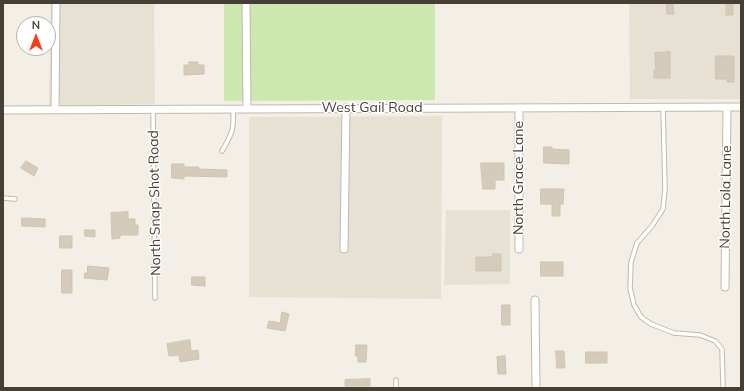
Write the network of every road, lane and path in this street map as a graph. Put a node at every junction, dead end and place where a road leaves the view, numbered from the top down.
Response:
1 (56, 3) edge
2 (246, 3) edge
3 (663, 107) junction
4 (727, 107) junction
5 (741, 107) edge
6 (346, 108) junction
7 (519, 108) junction
8 (153, 109) junction
9 (233, 109) junction
10 (247, 109) junction
11 (3, 110) edge
12 (55, 110) junction
13 (222, 150) dead end
14 (3, 198) edge
15 (15, 199) dead end
16 (344, 249) dead end
17 (519, 249) dead end
18 (726, 287) dead end
19 (155, 298) dead end
20 (535, 300) dead end
21 (396, 380) dead end
22 (396, 388) edge
23 (536, 388) edge
24 (723, 388) edge

1 - 12 street
2 - 10 street
3 - 4 street, West Gail Road
3 - 7 street, West Gail Road
3 - 24 lane
4 - 5 street, West Gail Road
4 - 18 street, North Lola Lane
6 - 7 street, West Gail Road
6 - 10 street, West Gail Road
6 - 16 street
7 - 17 street, North Grace Lane
8 - 9 street, West Gail Road
8 - 12 street, West Gail Road
8 - 19 lane, North Snap Shot Road
9 - 10 street, West Gail Road
9 - 13 lane
11 - 12 street, West Gail Road
14 - 15 lane
20 - 23 street
21 - 22 lane

